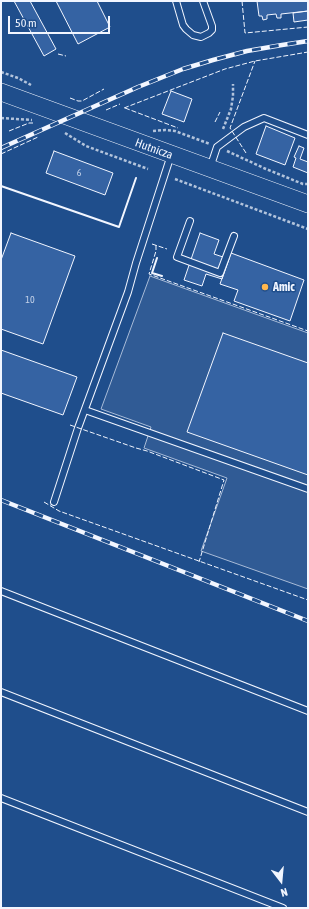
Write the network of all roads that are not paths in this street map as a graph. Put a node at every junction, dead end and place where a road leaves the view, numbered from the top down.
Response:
1 (176, 1) edge
2 (202, 1) edge
3 (1, 92) edge
4 (308, 135) edge
5 (171, 155) junction
6 (210, 169) junction
7 (308, 204) edge
8 (190, 221) dead end
9 (234, 236) dead end
10 (85, 410) junction
11 (308, 489) edge
12 (54, 502) dead end
13 (1, 591) edge
14 (1, 692) edge
15 (308, 711) edge
16 (1, 798) edge
17 (308, 812) edge
18 (283, 908) edge

1 - 2 lane
3 - 5 main road, Hutnicza
4 - 6 lane
5 - 6 main road, Hutnicza
5 - 10 lane
6 - 7 main road, Hutnicza
8 - 9 lane
10 - 11 lane
10 - 12 lane
13 - 15 lane
14 - 17 lane
16 - 18 lane

